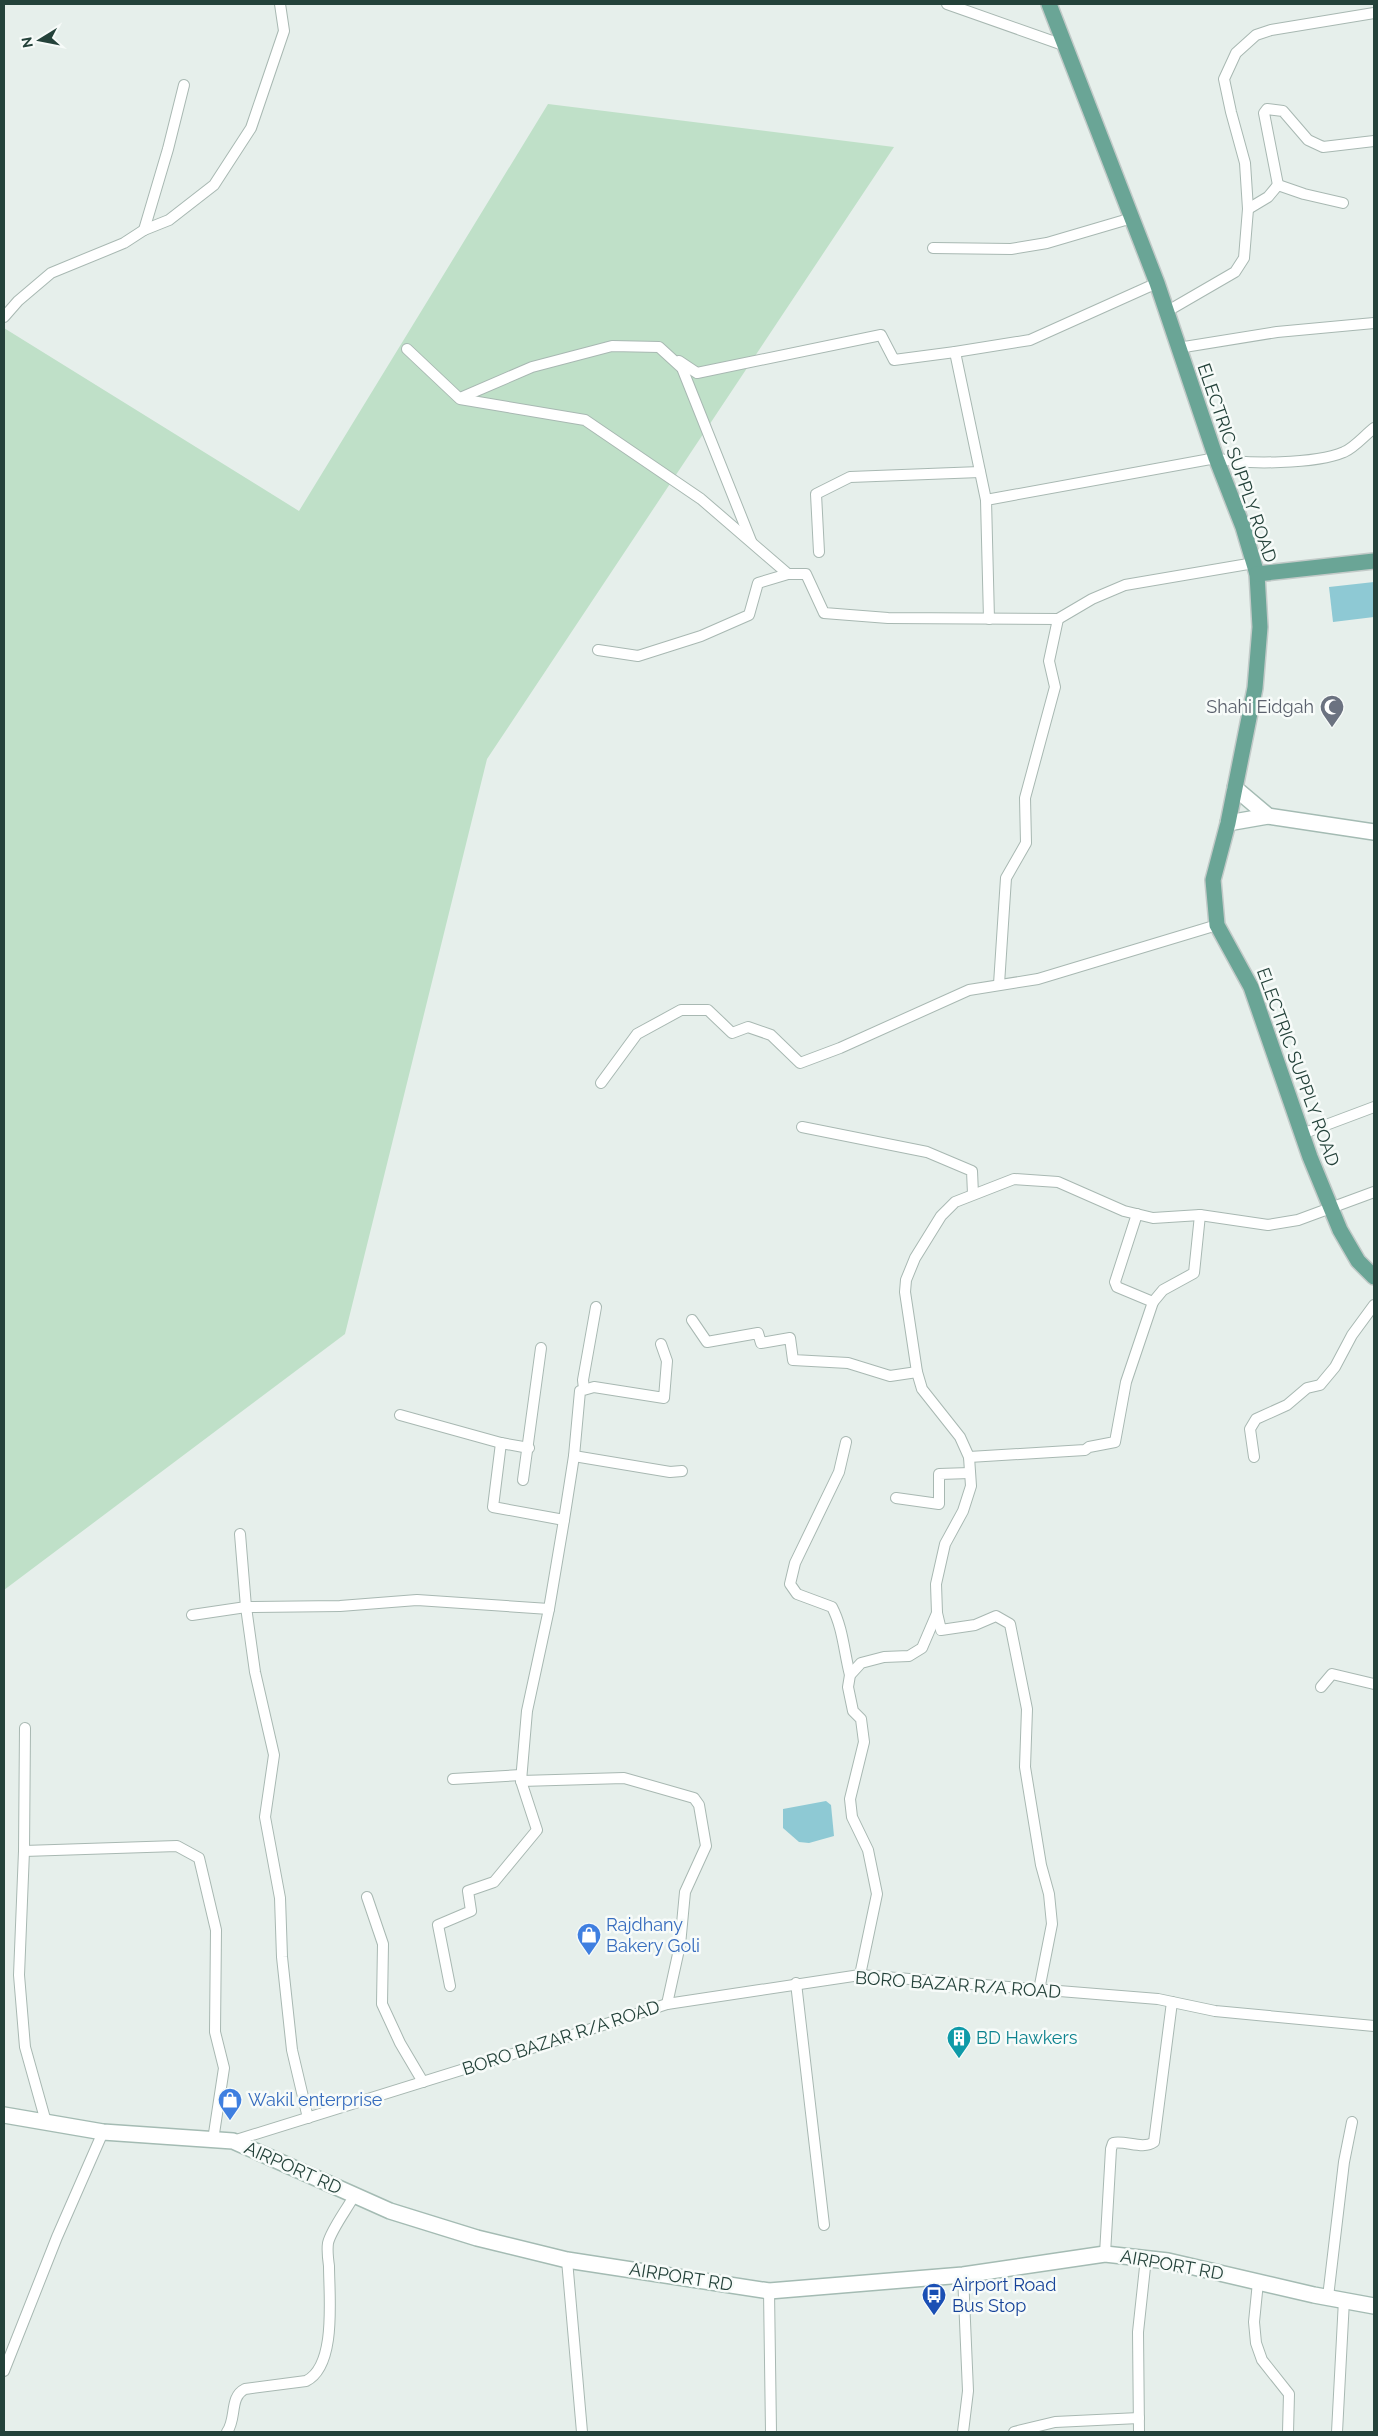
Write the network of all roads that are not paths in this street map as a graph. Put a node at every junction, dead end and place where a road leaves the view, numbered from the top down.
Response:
1 (280, 4) edge
2 (947, 4) edge
3 (1049, 4) edge
4 (1374, 13) edge
5 (1066, 46) junction
6 (184, 85) dead end
7 (1374, 140) edge
8 (1278, 184) junction
9 (1343, 203) dead end
10 (1248, 209) junction
11 (1132, 218) junction
12 (144, 230) junction
13 (933, 248) dead end
14 (1157, 283) junction
15 (1166, 312) junction
16 (4, 317) edge
17 (1374, 322) edge
18 (659, 347) junction
19 (1178, 348) junction
20 (407, 349) dead end
21 (955, 352) junction
22 (460, 398) junction
23 (1374, 428) edge
24 (1216, 458) junction
25 (980, 472) junction
26 (986, 500) junction
27 (751, 542) junction
28 (819, 552) dead end
29 (1374, 561) edge
30 (1255, 569) junction
31 (788, 574) junction
32 (989, 619) junction
33 (1058, 619) junction
34 (598, 650) dead end
35 (1234, 788) junction
36 (1268, 816) junction
37 (1228, 823) junction
38 (1374, 832) edge
39 (1217, 925) junction
40 (999, 984) junction
41 (601, 1083) dead end
42 (1374, 1107) edge
43 (802, 1127) dead end
44 (1302, 1134) junction
45 (1374, 1192) edge
46 (973, 1194) junction
47 (1331, 1208) junction
48 (1137, 1214) junction
49 (1200, 1215) junction
50 (1374, 1277) edge
51 (1153, 1302) junction
52 (1374, 1304) edge
53 (596, 1308) dead end
54 (692, 1320) dead end
55 (661, 1344) dead end
56 (541, 1348) dead end
57 (918, 1372) junction
58 (584, 1389) junction
59 (400, 1415) dead end
60 (846, 1442) dead end
61 (502, 1443) junction
62 (529, 1448) junction
63 (574, 1456) junction
64 (969, 1457) junction
65 (1254, 1457) dead end
66 (682, 1471) dead end
67 (970, 1473) junction
68 (523, 1480) dead end
69 (896, 1498) dead end
70 (564, 1520) junction
71 (240, 1534) dead end
72 (246, 1607) junction
73 (549, 1609) junction
74 (937, 1613) junction
75 (192, 1615) dead end
76 (850, 1675) junction
77 (1374, 1684) edge
78 (1321, 1687) dead end
79 (25, 1728) dead end
80 (521, 1778) junction
81 (453, 1779) dead end
82 (24, 1851) junction
83 (367, 1898) dead end
84 (860, 1975) junction
85 (796, 1983) junction
86 (450, 1986) dead end
87 (1039, 1990) junction
88 (1172, 2002) junction
89 (667, 2004) junction
90 (1374, 2026) edge
91 (423, 2082) junction
92 (4, 2115) edge
93 (308, 2118) junction
94 (46, 2122) junction
95 (1352, 2122) dead end
96 (103, 2132) junction
97 (213, 2140) junction
98 (233, 2141) junction
99 (354, 2196) junction
100 (824, 2225) dead end
101 (1106, 2254) junction
102 (1146, 2258) junction
103 (568, 2260) junction
104 (963, 2275) junction
105 (1258, 2282) junction
106 (769, 2291) junction
107 (1328, 2297) junction
108 (1344, 2300) junction
109 (1374, 2306) edge
110 (4, 2371) edge
111 (1139, 2418) junction
112 (227, 2432) edge
113 (582, 2432) edge
114 (771, 2432) edge
115 (963, 2432) edge
116 (1014, 2432) edge
117 (1140, 2432) edge
118 (1288, 2432) edge
119 (1336, 2432) edge

1 - 12 street
2 - 5 street
3 - 5 main road, ELECTRIC SUPPLY ROAD
4 - 10 street
5 - 11 main road, ELECTRIC SUPPLY ROAD
6 - 12 street
7 - 8 street
8 - 9 street
8 - 10 street
10 - 15 street
11 - 13 street
11 - 14 main road, ELECTRIC SUPPLY ROAD
12 - 16 street
14 - 15 main road, ELECTRIC SUPPLY ROAD
14 - 21 street
15 - 19 main road, ELECTRIC SUPPLY ROAD
17 - 19 street
18 - 21 street
18 - 22 street
18 - 27 street
19 - 24 main road, ELECTRIC SUPPLY ROAD
20 - 22 street
21 - 25 street
22 - 27 street
23 - 24 street
24 - 26 street
24 - 30 main road, ELECTRIC SUPPLY ROAD
25 - 26 street
25 - 28 street
26 - 32 street
27 - 31 street
29 - 30 main road
30 - 33 street
30 - 35 main road, ELECTRIC SUPPLY ROAD
31 - 32 street
31 - 34 street
32 - 33 street
33 - 40 street
35 - 36 main road
35 - 37 main road, ELECTRIC SUPPLY ROAD
36 - 37 main road
36 - 38 main road
37 - 39 main road, ELECTRIC SUPPLY ROAD
39 - 40 street
39 - 44 main road, ELECTRIC SUPPLY ROAD
40 - 41 street
42 - 44 street
43 - 46 street
44 - 47 main road, ELECTRIC SUPPLY ROAD
45 - 47 street
46 - 48 street
46 - 57 street
47 - 49 street
47 - 50 main road, ELECTRIC SUPPLY ROAD
48 - 49 street
48 - 51 street
49 - 51 street
51 - 64 street
52 - 65 street
53 - 58 street
54 - 57 street
55 - 58 street
56 - 62 street
57 - 64 street
58 - 63 street
59 - 61 street
60 - 76 street
61 - 62 street
61 - 70 street
62 - 68 street
63 - 66 street
63 - 70 street
64 - 67 street
67 - 69 street
67 - 74 street
70 - 73 street
71 - 72 street
72 - 73 street
72 - 75 street
72 - 93 street
73 - 80 street
74 - 76 street
74 - 87 street
76 - 84 street
77 - 78 street
79 - 82 street
80 - 81 street
80 - 86 street
80 - 89 street
82 - 94 street
82 - 97 street
83 - 91 street
84 - 85 street, BORO BAZAR R/A ROAD
84 - 87 street, BORO BAZAR R/A ROAD
85 - 89 street, BORO BAZAR R/A ROAD
85 - 100 street
87 - 88 street, BORO BAZAR R/A ROAD
88 - 90 street, BORO BAZAR R/A ROAD
88 - 101 street
89 - 91 street, BORO BAZAR R/A ROAD
91 - 93 street, BORO BAZAR R/A ROAD
92 - 94 main road, AIRPORT RD
93 - 98 street, BORO BAZAR R/A ROAD
94 - 96 main road, AIRPORT RD
95 - 107 street
96 - 97 main road, AIRPORT RD
96 - 110 street
97 - 98 main road, AIRPORT RD
98 - 99 main road, AIRPORT RD
99 - 103 main road, AIRPORT RD
99 - 112 street
101 - 102 main road, AIRPORT RD
101 - 104 main road, AIRPORT RD
102 - 105 main road, AIRPORT RD
102 - 111 street
103 - 106 main road, AIRPORT RD
103 - 113 street
104 - 106 main road, AIRPORT RD
104 - 115 street
105 - 107 main road, AIRPORT RD
105 - 118 street
106 - 114 street
107 - 108 main road, AIRPORT RD
108 - 109 main road, AIRPORT RD
108 - 119 street
111 - 116 street
111 - 117 street

